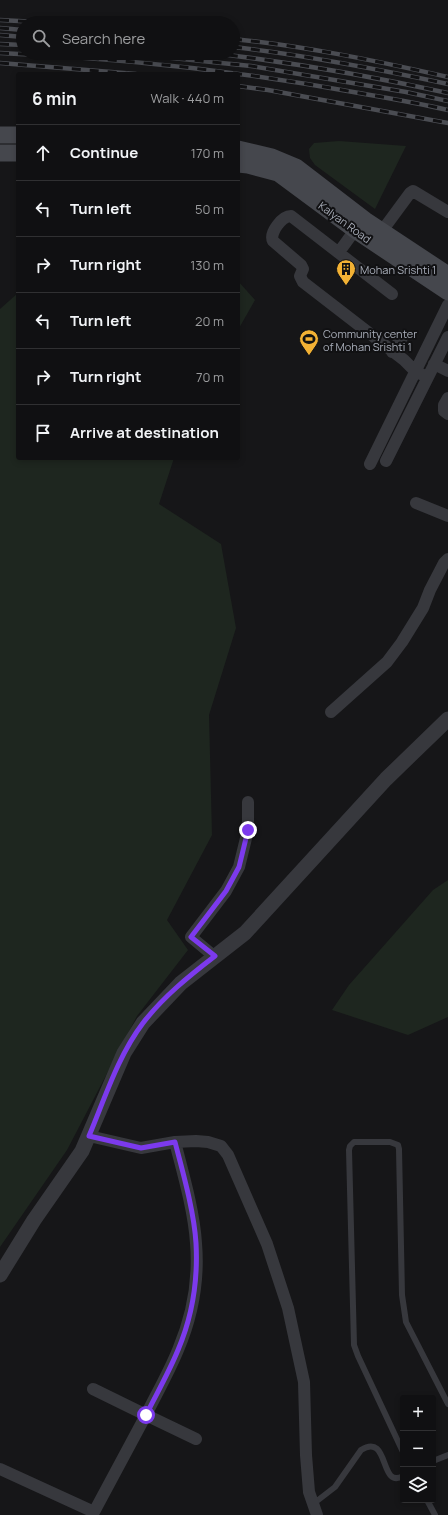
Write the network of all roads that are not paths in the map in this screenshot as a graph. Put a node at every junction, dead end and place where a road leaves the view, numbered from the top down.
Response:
1 (0, 135) edge
2 (16, 135) edge
3 (240, 151) edge
4 (0, 153) edge
5 (16, 153) edge
6 (262, 161) junction
7 (240, 164) edge
8 (448, 212) edge
9 (355, 230) junction
10 (382, 231) junction
11 (339, 252) junction
12 (447, 271) edge
13 (448, 292) edge
14 (392, 294) dead end
15 (448, 305) edge
16 (403, 336) dead end
17 (448, 337) edge
18 (392, 352) junction
19 (434, 364) junction
20 (448, 371) edge
21 (416, 372) junction
22 (428, 377) junction
23 (448, 398) edge
24 (448, 414) edge
25 (386, 461) dead end
26 (370, 464) dead end
27 (416, 503) dead end
28 (448, 516) edge
29 (448, 559) edge
30 (331, 712) dead end
31 (448, 719) edge
32 (248, 802) dead end
33 (215, 956) junction
34 (89, 1136) junction
35 (175, 1142) junction
36 (0, 1275) edge
37 (93, 1389) dead end
38 (448, 1404) edge
39 (146, 1415) junction
40 (196, 1439) dead end
41 (400, 1446) edge
42 (448, 1455) edge
43 (436, 1460) edge
44 (0, 1469) edge
45 (400, 1478) edge
46 (429, 1503) edge
47 (315, 1510) edge
48 (94, 1514) edge
49 (435, 1515) edge

1 - 2 main road
3 - 6 main road, Kalyan Road
4 - 5 main road
6 - 7 main road, Kalyan Road
6 - 9 main road, Kalyan Road
6 - 10 main road, Kalyan Road
8 - 10 street
9 - 11 street
9 - 13 main road, Kalyan Road
10 - 12 main road, Kalyan Road
11 - 14 street
11 - 18 street
15 - 21 street
16 - 18 street
17 - 19 street
18 - 21 street
19 - 20 street
19 - 22 street
21 - 22 street
21 - 26 street
22 - 25 street
23 - 24 street
27 - 28 street
29 - 30 street
31 - 33 street
32 - 33 street
33 - 34 street
34 - 35 street
34 - 36 street
35 - 39 street
35 - 47 street
37 - 39 street
38 - 41 lane
39 - 40 street
39 - 48 street
42 - 43 lane
44 - 48 street
45 - 47 lane
46 - 49 lane

